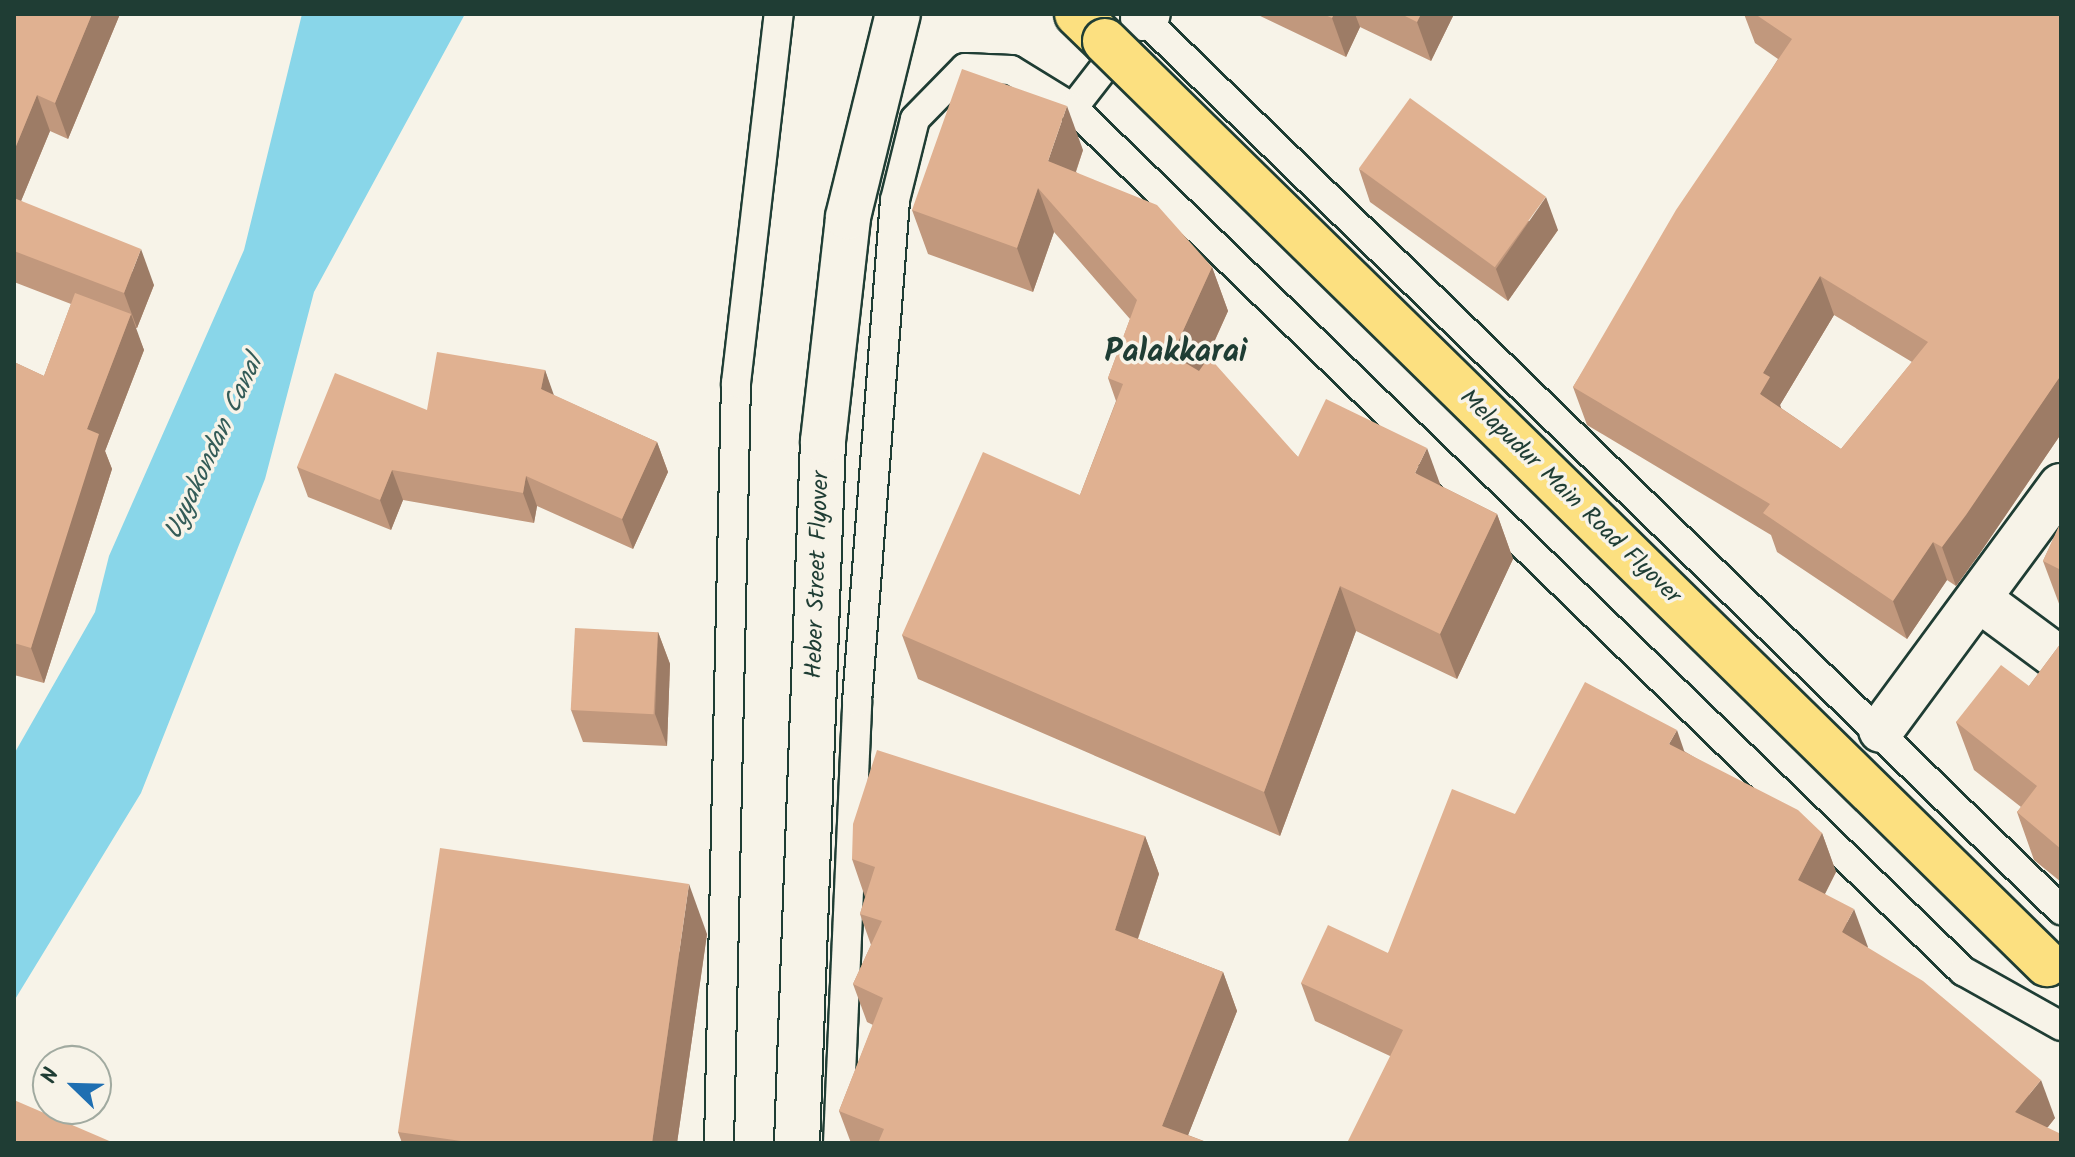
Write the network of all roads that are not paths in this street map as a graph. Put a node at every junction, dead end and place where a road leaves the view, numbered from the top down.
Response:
1 (779, 14) edge
2 (898, 14) edge
3 (1077, 14) edge
4 (1143, 15) edge
5 (1073, 108) junction
6 (2061, 486) edge
7 (1980, 600) junction
8 (2061, 660) edge
9 (1881, 730) junction
10 (2061, 910) edge
11 (2054, 972) edge
12 (2061, 1026) edge
13 (719, 1143) edge
14 (797, 1143) edge
15 (838, 1143) edge

1 - 13 lane
2 - 14 street, Heber Street Flyover
3 - 11 main road, Melapudur Main Road Flyover, bridge
4 - 5 lane
4 - 9 lane
5 - 12 lane
5 - 15 lane
6 - 7 street
7 - 8 street
7 - 9 street
9 - 10 lane

